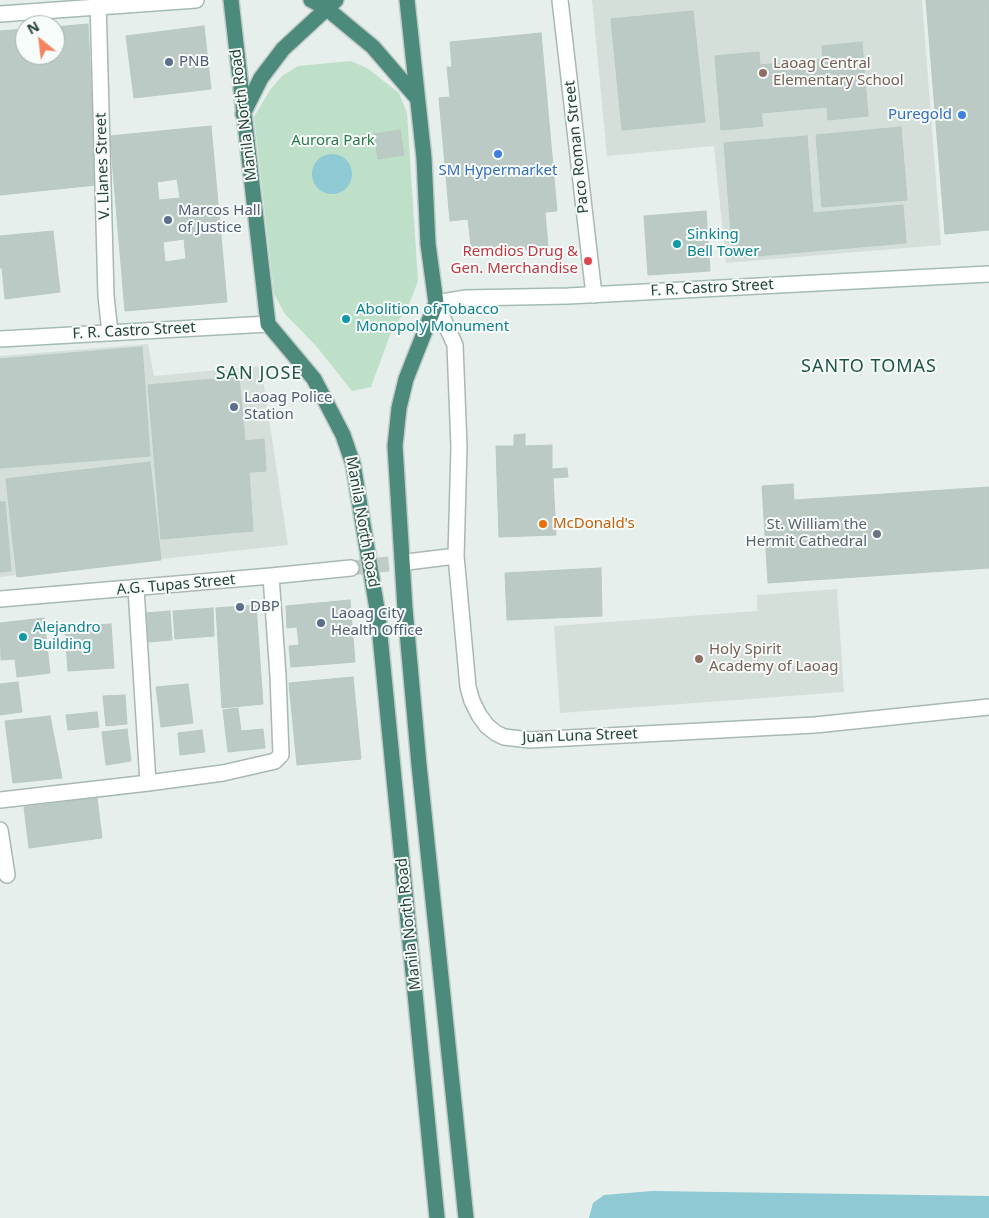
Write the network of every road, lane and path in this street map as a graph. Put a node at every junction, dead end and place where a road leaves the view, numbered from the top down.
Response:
1 (196, 0) edge
2 (231, 0) edge
3 (311, 0) edge
4 (406, 0) edge
5 (560, 0) edge
6 (98, 3) edge
7 (331, 4) edge
8 (0, 14) edge
9 (417, 98) junction
10 (243, 114) junction
11 (989, 274) edge
12 (594, 295) junction
13 (436, 303) junction
14 (268, 324) junction
15 (110, 333) junction
16 (0, 339) edge
17 (456, 556) junction
18 (408, 562) tunnel mouth
19 (351, 568) tunnel mouth
20 (271, 576) junction
21 (136, 588) junction
22 (0, 599) edge
23 (989, 707) edge
24 (148, 782) junction
25 (0, 800) edge
26 (0, 830) edge
27 (7, 875) dead end
28 (437, 1218) edge
29 (466, 1218) edge

1 - 6 street
2 - 10 highway, Manila North Road
3 - 7 highway
4 - 9 highway, Manila North Road
5 - 12 street, Paco Roman Street
6 - 8 street
6 - 15 street, V. Llanes Street
7 - 9 highway
7 - 10 highway
9 - 13 highway, Manila North Road
10 - 14 highway, Manila North Road
11 - 12 street, F. R. Castro Street
12 - 13 street, F. R. Castro Street
13 - 17 street, Juan Luna Street
13 - 29 highway, Manila North Road
14 - 15 street, F. R. Castro Street
14 - 28 highway, Manila North Road
15 - 16 street, F. R. Castro Street
17 - 18 street
17 - 23 street, Juan Luna Street
19 - 20 street, A.G. Tupas Street
20 - 21 street, A.G. Tupas Street
20 - 24 street
21 - 22 street, A.G. Tupas Street
21 - 24 street
24 - 25 street
26 - 27 street

